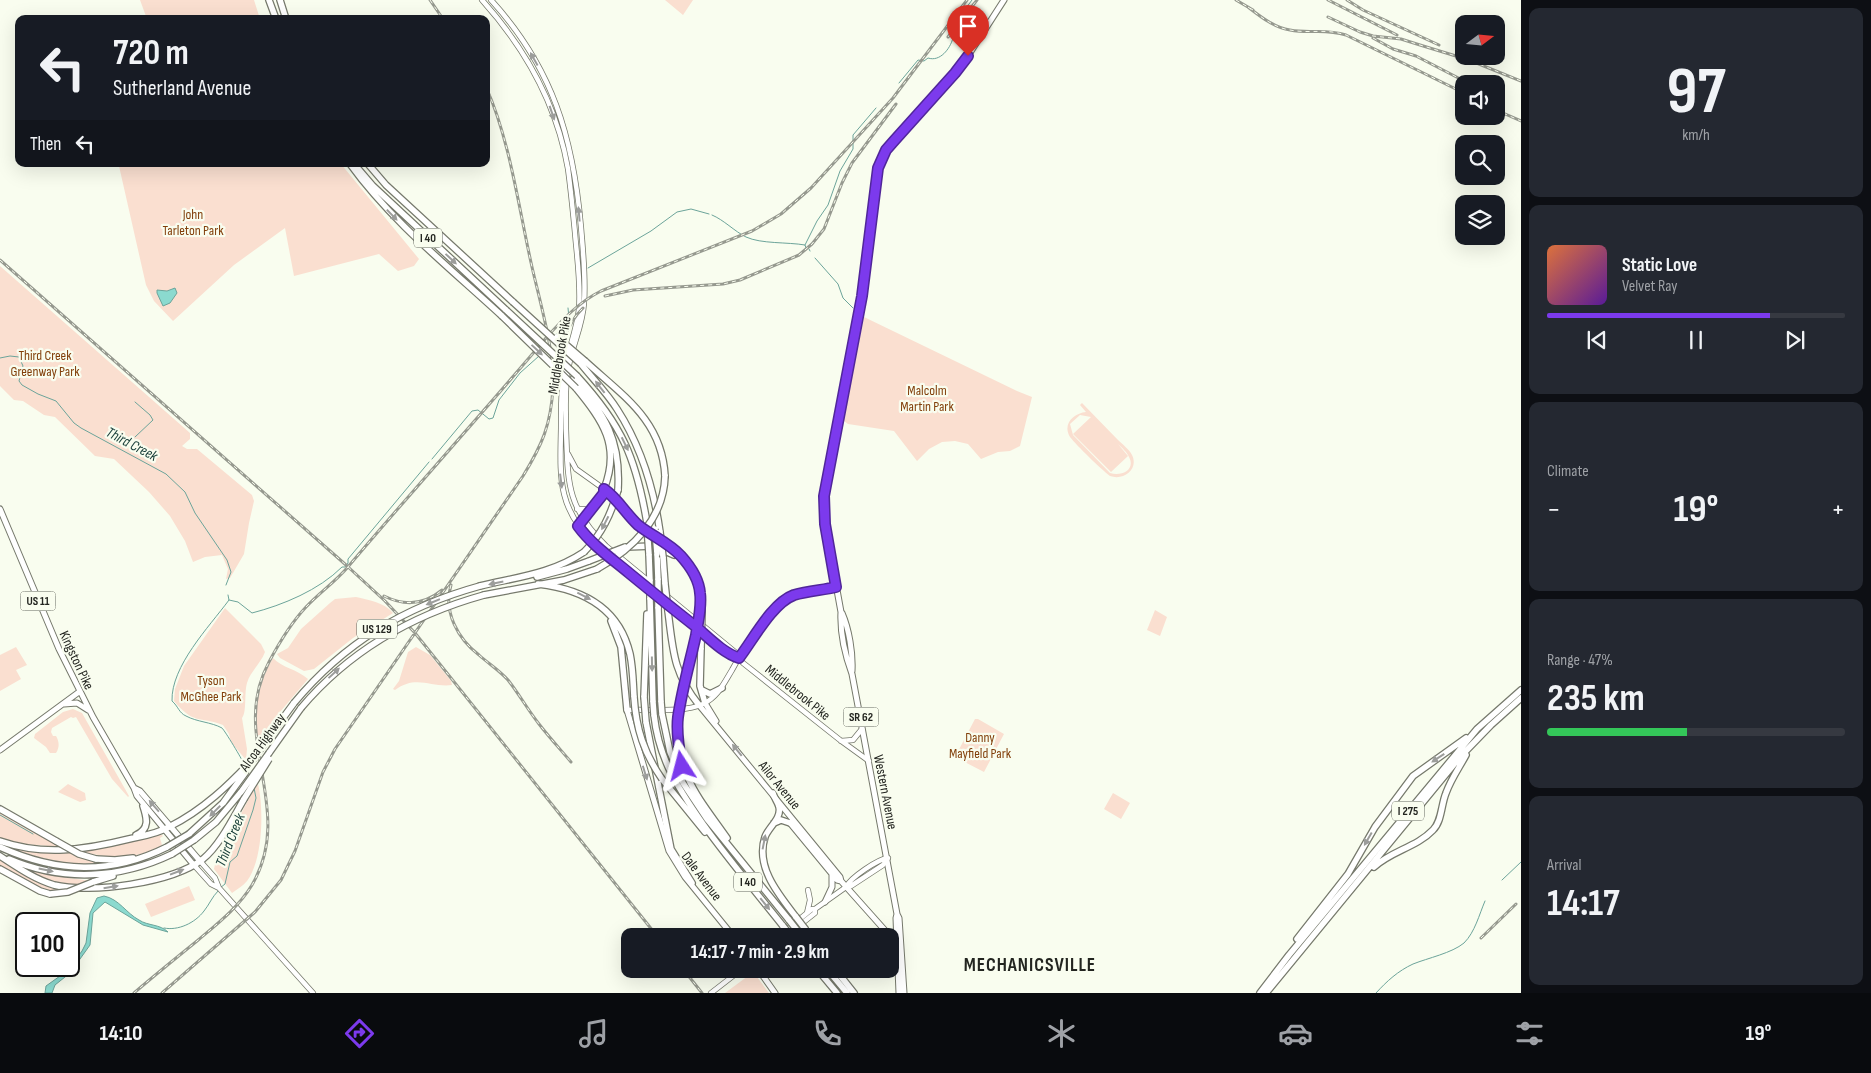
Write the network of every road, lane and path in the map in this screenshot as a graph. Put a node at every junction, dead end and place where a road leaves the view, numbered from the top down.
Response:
1 (269, 0) edge
2 (280, 0) edge
3 (482, 0) edge
4 (491, 0) edge
5 (1004, 0) edge
6 (275, 15) edge
7 (285, 15) edge
8 (519, 35) junction
9 (514, 39) junction
10 (352, 167) edge
11 (357, 167) edge
12 (371, 167) edge
13 (575, 233) junction
14 (584, 259) junction
15 (583, 363) junction
16 (576, 377) junction
17 (564, 412) junction
18 (561, 448) junction
19 (567, 451) junction
20 (567, 469) junction
21 (604, 489) junction
22 (0, 509) edge
23 (577, 509) junction
24 (591, 509) junction
25 (582, 520) junction
26 (578, 526) junction
27 (658, 530) junction
28 (688, 565) junction
29 (529, 577) junction
30 (535, 584) junction
31 (836, 587) junction
32 (649, 598) junction
33 (599, 606) junction
34 (701, 609) junction
35 (739, 658) junction
36 (700, 686) junction
37 (722, 688) junction
38 (1521, 688) edge
39 (79, 692) junction
40 (1521, 698) edge
41 (63, 704) junction
42 (702, 704) junction
43 (627, 710) junction
44 (90, 712) junction
45 (863, 728) junction
46 (1477, 729) junction
47 (840, 740) junction
48 (1472, 744) junction
49 (0, 750) edge
50 (269, 756) junction
51 (869, 761) junction
52 (236, 782) junction
53 (134, 788) junction
54 (772, 793) junction
55 (143, 806) junction
56 (0, 809) edge
57 (790, 823) joint
58 (772, 824) junction
59 (171, 826) junction
60 (164, 830) junction
61 (712, 838) junction
62 (120, 841) junction
63 (0, 842) edge
64 (0, 847) edge
65 (149, 855) junction
66 (0, 856) edge
67 (888, 858) junction
68 (200, 860) junction
69 (193, 864) junction
70 (139, 867) junction
71 (0, 869) edge
72 (751, 872) junction
73 (832, 873) junction
74 (1360, 879) junction
75 (841, 881) junction
76 (692, 883) junction
77 (846, 887) junction
78 (219, 888) junction
79 (808, 890) dead end
80 (825, 902) junction
81 (815, 909) junction
82 (807, 913) junction
83 (897, 914) junction
84 (896, 926) edge
85 (727, 928) edge
86 (785, 928) edge
87 (789, 928) edge
88 (795, 928) edge
89 (796, 928) edge
90 (804, 928) edge
91 (883, 928) edge
92 (899, 928) edge
93 (899, 942) edge
94 (1290, 955) junction
95 (286, 964) junction
96 (1281, 970) junction
97 (730, 978) edge
98 (764, 978) edge
99 (823, 978) edge
100 (824, 978) edge
101 (834, 978) edge
102 (842, 978) edge
103 (899, 978) edge
104 (310, 993) edge
105 (314, 993) edge
106 (711, 993) edge
107 (775, 993) edge
108 (832, 993) edge
109 (837, 993) edge
110 (847, 993) edge
111 (854, 993) edge
112 (899, 993) edge
113 (904, 993) edge
114 (1255, 993) edge
115 (1260, 993) edge
116 (1267, 993) edge

1 - 6 highway
2 - 7 highway
3 - 9 main road, Middlebrook Pike
4 - 8 main road, Middlebrook Pike
5 - 31 main road, Western Avenue / SR 62
8 - 9 main road
14 -> 8 main road, Middlebrook Pike
9 -> 13 main road, Middlebrook Pike
10 -> 21 highway, bridge
11 -> 16 highway, I 40, bridge
12 - 15 highway, I 40, bridge
13 - 14 main road
13 - 17 main road, Middlebrook Pike
14 - 17 main road, Middlebrook Pike
27 -> 15 highway, I 40
15 - 30 highway, Alcoa Highway, bridge
16 -> 29 highway, bridge
16 -> 32 highway, I 40, bridge
17 - 18 main road, Middlebrook Pike
17 - 19 main road, Middlebrook Pike
18 - 20 main road
18 -> 26 main road, Middlebrook Pike
19 - 20 main road, Middlebrook Pike
19 - 21 main road
20 - 23 main road, Middlebrook Pike
21 - 24 main road
21 - 28 highway
22 - 39 main road, Kingston Pike / US 11
23 - 24 main road
23 - 25 main road, Middlebrook Pike
24 - 25 main road
25 - 26 main road
25 - 35 main road, Middlebrook Pike
26 - 35 main road, Middlebrook Pike
27 - 42 highway, bridge
27 - 72 highway, I 40, bridge
28 - 29 highway, bridge
28 - 34 highway
29 -> 52 highway, Alcoa Highway / US 129, bridge
30 -> 33 highway
50 -> 30 highway, Alcoa Highway / US 129, bridge
31 - 35 main road
31 - 45 main road, Western Avenue / SR 62
32 -> 61 highway, I 40, bridge
32 - 76 highway, bridge
33 - 43 highway
33 - 61 highway, bridge
34 - 36 highway, bridge
34 - 72 highway, bridge
35 - 37 main road
35 - 47 main road, Middlebrook Pike
36 - 37 highway
36 - 42 highway
37 - 42 main road
38 - 46 highway, I 275
39 - 41 main road
39 - 44 main road, Kingston Pike
40 - 48 highway, I 275
41 - 44 main road
41 - 49 main road
42 - 43 main road
54 -> 42 main road, Ailor Avenue
43 -> 76 main road, Dale Avenue
44 - 53 main road, Kingston Pike
45 - 47 main road
45 - 51 main road, Western Avenue / SR 62
46 - 94 highway, I 275
46 -> 94 highway
47 - 51 main road, Middlebrook Pike
48 - 74 highway, I 275
48 - 74 highway
50 - 68 highway, bridge
50 - 70 highway, Alcoa Highway / US 129, bridge
51 - 67 main road, Western Avenue / SR 62
52 - 59 highway
52 -> 65 highway, Alcoa Highway / US 129, bridge
53 - 55 main road, Kingston Pike
59 -> 53 main road, Kingston Pike
54 - 58 highway
54 - 75 main road, Ailor Avenue
55 - 60 main road, Kingston Pike
55 - 62 highway
56 - 65 highway, bridge
57 - 58 highway
57 - 73 main road, Ailor Avenue
90 -> 58 highway, bridge
59 - 60 highway
59 - 68 main road, Kingston Pike
60 - 62 highway
60 - 69 main road, Kingston Pike
61 -> 86 highway, I 40, bridge
62 - 63 highway
64 - 65 highway, Alcoa Highway / US 129
66 -> 69 highway
66 -> 70 highway, Alcoa Highway / US 129
67 - 77 main road
67 - 83 main road, Western Avenue / SR 62
68 - 69 highway
68 - 78 main road, Kingston Pike
69 - 78 main road, Kingston Pike
70 - 71 highway, bridge
72 - 88 highway, I 40, bridge
73 - 75 main road, Ailor Avenue
73 - 80 main road
74 - 94 highway, I 275
75 - 77 main road, Ailor Avenue
76 - 85 main road, Dale Avenue
77 - 80 main road
77 - 91 main road, Ailor Avenue
78 - 95 main road, Kingston Pike
79 - 82 main road
80 - 81 main road
81 - 82 main road
81 - 89 main road
82 - 87 main road
83 - 84 main road, Western Avenue / SR 62
83 - 92 main road, Western Avenue / SR 62
93 - 113 main road, Western Avenue / SR 62
94 - 96 highway, I 275
95 - 104 main road
95 - 105 main road
96 - 114 highway
96 - 115 highway
96 - 116 highway
97 - 106 main road
98 - 107 main road
99 - 108 highway
100 - 109 highway
101 - 110 highway
102 - 111 highway
103 - 112 main road, Western Avenue / SR 62

